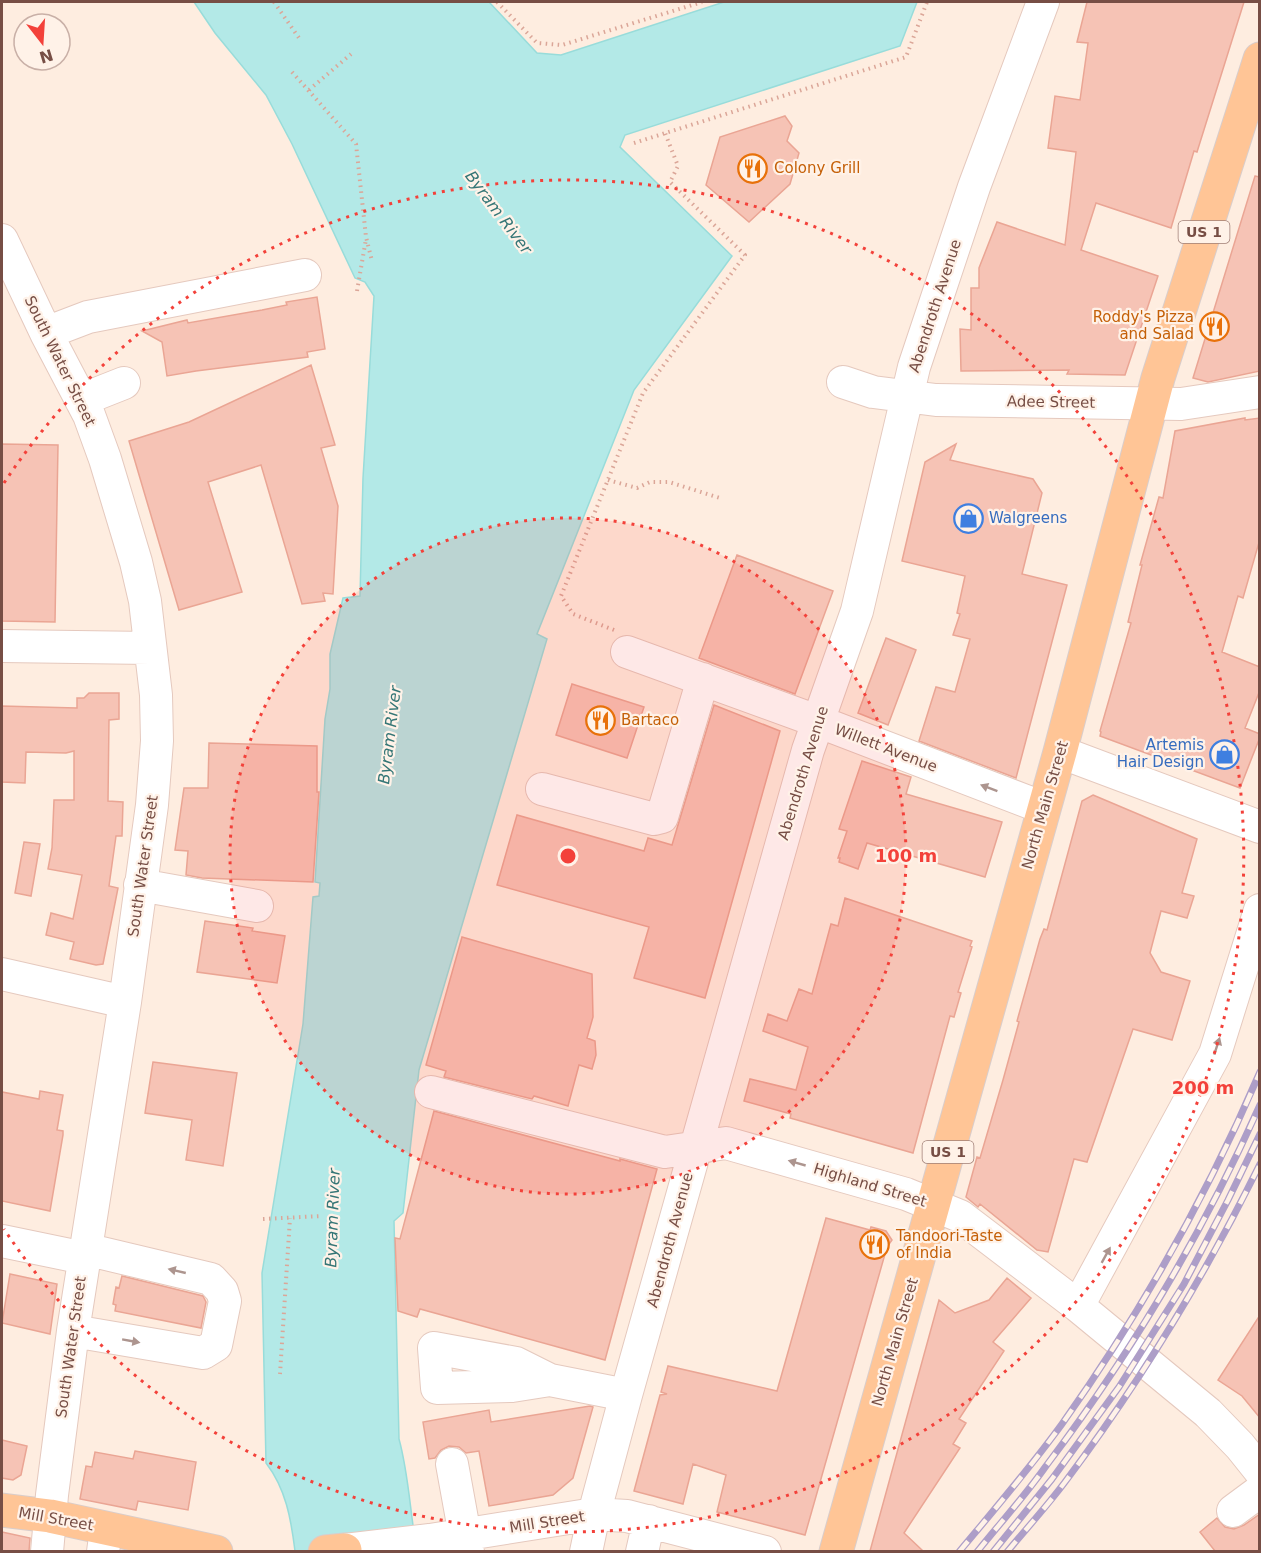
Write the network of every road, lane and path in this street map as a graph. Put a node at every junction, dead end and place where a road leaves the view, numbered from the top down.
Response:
1 (274, 2) edge
2 (498, 2) edge
3 (702, 2) edge
4 (927, 2) edge
5 (1043, 2) edge
6 (299, 38) dead end
7 (351, 54) dead end
8 (1260, 59) edge
9 (292, 72) dead end
10 (309, 90) junction
11 (665, 133) junction
12 (634, 143) dead end
13 (366, 237) junction
14 (2, 240) edge
15 (372, 261) dead end
16 (305, 275) dead end
17 (357, 291) dead end
18 (46, 333) junction
19 (843, 382) dead end
20 (124, 383) dead end
21 (1260, 392) edge
22 (907, 397) junction
23 (81, 400) junction
24 (1150, 405) junction
25 (608, 480) junction
26 (720, 498) dead end
27 (625, 643) joint
28 (2, 646) edge
29 (150, 648) junction
30 (704, 680) junction
31 (817, 721) junction
32 (1060, 752) junction
33 (542, 789) dead end
34 (1044, 808) junction
35 (1260, 827) edge
36 (140, 885) junction
37 (257, 906) dead end
38 (1260, 910) edge
39 (2, 974) edge
40 (125, 1002) junction
41 (431, 1092) dead end
42 (696, 1147) junction
43 (933, 1204) junction
44 (322, 1216) dead end
45 (290, 1218) junction
46 (263, 1219) dead end
47 (2, 1241) edge
48 (84, 1253) junction
49 (1078, 1306) junction
50 (73, 1331) junction
51 (280, 1374) dead end
52 (550, 1380) dead end
53 (626, 1395) junction
54 (452, 1464) dead end
55 (1260, 1471) edge
56 (1260, 1491) edge
57 (2, 1510) edge
58 (1233, 1511) dead end
59 (594, 1514) junction
60 (50, 1516) junction
61 (649, 1521) junction
62 (105, 1540) edge
63 (467, 1543) edge
64 (335, 1550) edge
65 (47, 1551) edge
66 (216, 1551) edge
67 (586, 1551) edge
68 (642, 1551) edge
69 (765, 1551) edge
70 (836, 1551) edge

1 - 6 path
2 - 3 path
4 - 11 path
5 - 22 street, Abendroth Avenue
7 - 10 path
8 - 24 main road, North Main Street / US 1
9 - 10 path
10 - 13 path
11 - 12 path
11 - 25 path
13 - 15 path
13 - 17 path
14 - 18 street, South Water Street
16 - 18 street
18 - 23 street, South Water Street
19 - 22 street, Adee Street
20 - 23 street
21 - 24 street, Adee Street
22 - 24 street, Adee Street
22 - 31 street, Abendroth Avenue
23 - 29 street, South Water Street
24 - 32 main road, North Main Street / US 1
25 - 26 path
25 - 27 path
27 - 30 street, Willett Avenue
28 - 29 street
29 - 36 street, South Water Street
30 - 31 street, Willett Avenue
30 - 33 street
34 -> 31 street, Willett Avenue
31 - 42 street, Abendroth Avenue
32 - 34 main road, North Main Street / US 1
32 - 35 street
34 - 43 main road, North Main Street / US 1
36 - 37 street
36 - 40 street, South Water Street
49 -> 38 street
39 - 40 street
40 - 48 street, South Water Street
41 - 42 street, Highland Street
43 -> 42 street, Highland Street
42 - 53 street, Abendroth Avenue
43 - 49 street, Highland Street
43 - 70 main road, North Main Street / US 1
44 - 45 path
45 - 46 path
45 - 51 path
47 - 48 street
48 - 50 street, South Water Street
50 -> 48 street
49 - 55 street, Highland Street
50 - 60 street, South Water Street
52 - 53 street
53 - 59 street, Abendroth Avenue
54 - 63 street
56 - 58 street
57 - 60 main road, Mill Street
59 - 61 street, Mill Street
59 - 63 street, Mill Street
59 - 67 street, Abendroth Avenue
60 - 62 main road, Mill Street
60 - 65 street, South Water Street
61 - 68 street
61 - 69 street, Mill Street
62 - 66 main road, Mill Street
63 - 64 street, Mill Street

